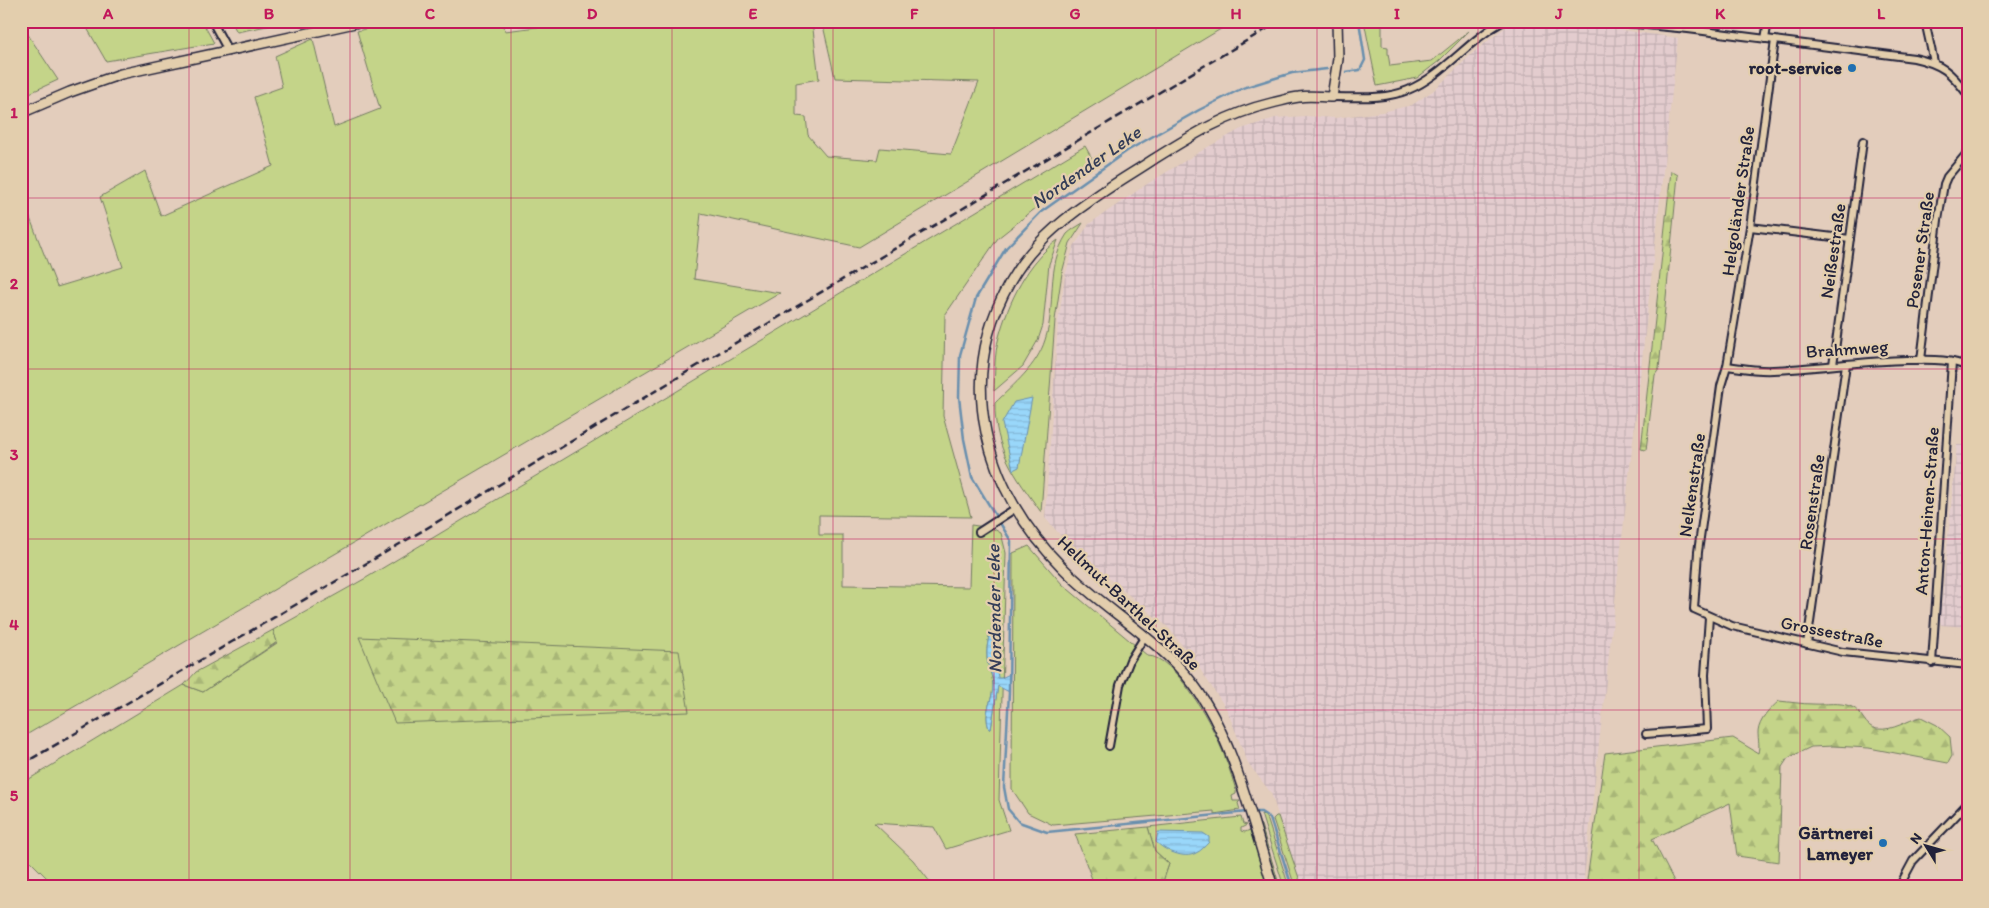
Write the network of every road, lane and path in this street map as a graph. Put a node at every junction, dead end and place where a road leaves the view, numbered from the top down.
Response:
1 (212, 21) edge
2 (364, 21) edge
3 (1337, 21) edge
4 (1504, 21) edge
5 (1605, 21) edge
6 (1768, 21) edge
7 (1925, 21) edge
8 (1766, 39) junction
9 (1775, 40) junction
10 (226, 52) junction
11 (1934, 62) junction
12 (1968, 95) edge
13 (1332, 96) junction
14 (21, 113) edge
15 (1864, 142) dead end
16 (1968, 152) edge
17 (1750, 228) junction
18 (1850, 239) junction
19 (1921, 360) junction
20 (1952, 362) junction
21 (1846, 364) junction
22 (1833, 365) junction
23 (1727, 366) junction
24 (1968, 367) edge
25 (1016, 508) junction
26 (979, 532) dead end
27 (1694, 609) joint
28 (1709, 617) junction
29 (1145, 636) junction
30 (1808, 644) junction
31 (1932, 662) junction
32 (1968, 665) edge
33 (1646, 734) dead end
34 (1109, 746) dead end
35 (1968, 803) edge
36 (1273, 887) edge
37 (1898, 887) edge

1 - 10 street
2 - 10 street
3 - 13 street
4 - 13 street
5 - 8 street
6 - 8 street
7 - 11 street
8 - 9 street
9 - 11 street
9 - 17 street, Helgoländer Straße
10 - 14 street
11 - 12 street
13 - 25 street, Hellmut-Barthel-Straße
15 - 18 street, Neißestraße
16 - 19 street, Posener Straße
17 - 18 street
17 - 23 street, Helgoländer Straße
18 - 22 street, Neißestraße
19 - 20 street, Brahmweg
19 - 21 street, Brahmweg
20 - 24 street, Brahmweg
20 - 31 street, Anton-Heinen-Straße
21 - 22 street, Brahmweg
21 - 30 street, Rosenstraße
22 - 23 street, Brahmweg
23 - 27 street, Nelkenstraße
25 - 26 street
25 - 29 street, Hellmut-Barthel-Straße
27 - 28 street, Grossestraße
28 - 30 street, Grossestraße
28 - 33 street
29 - 34 street
29 - 36 street, Hellmut-Barthel-Straße
30 - 31 street, Grossestraße
31 - 32 street, Grossestraße
35 - 37 street

